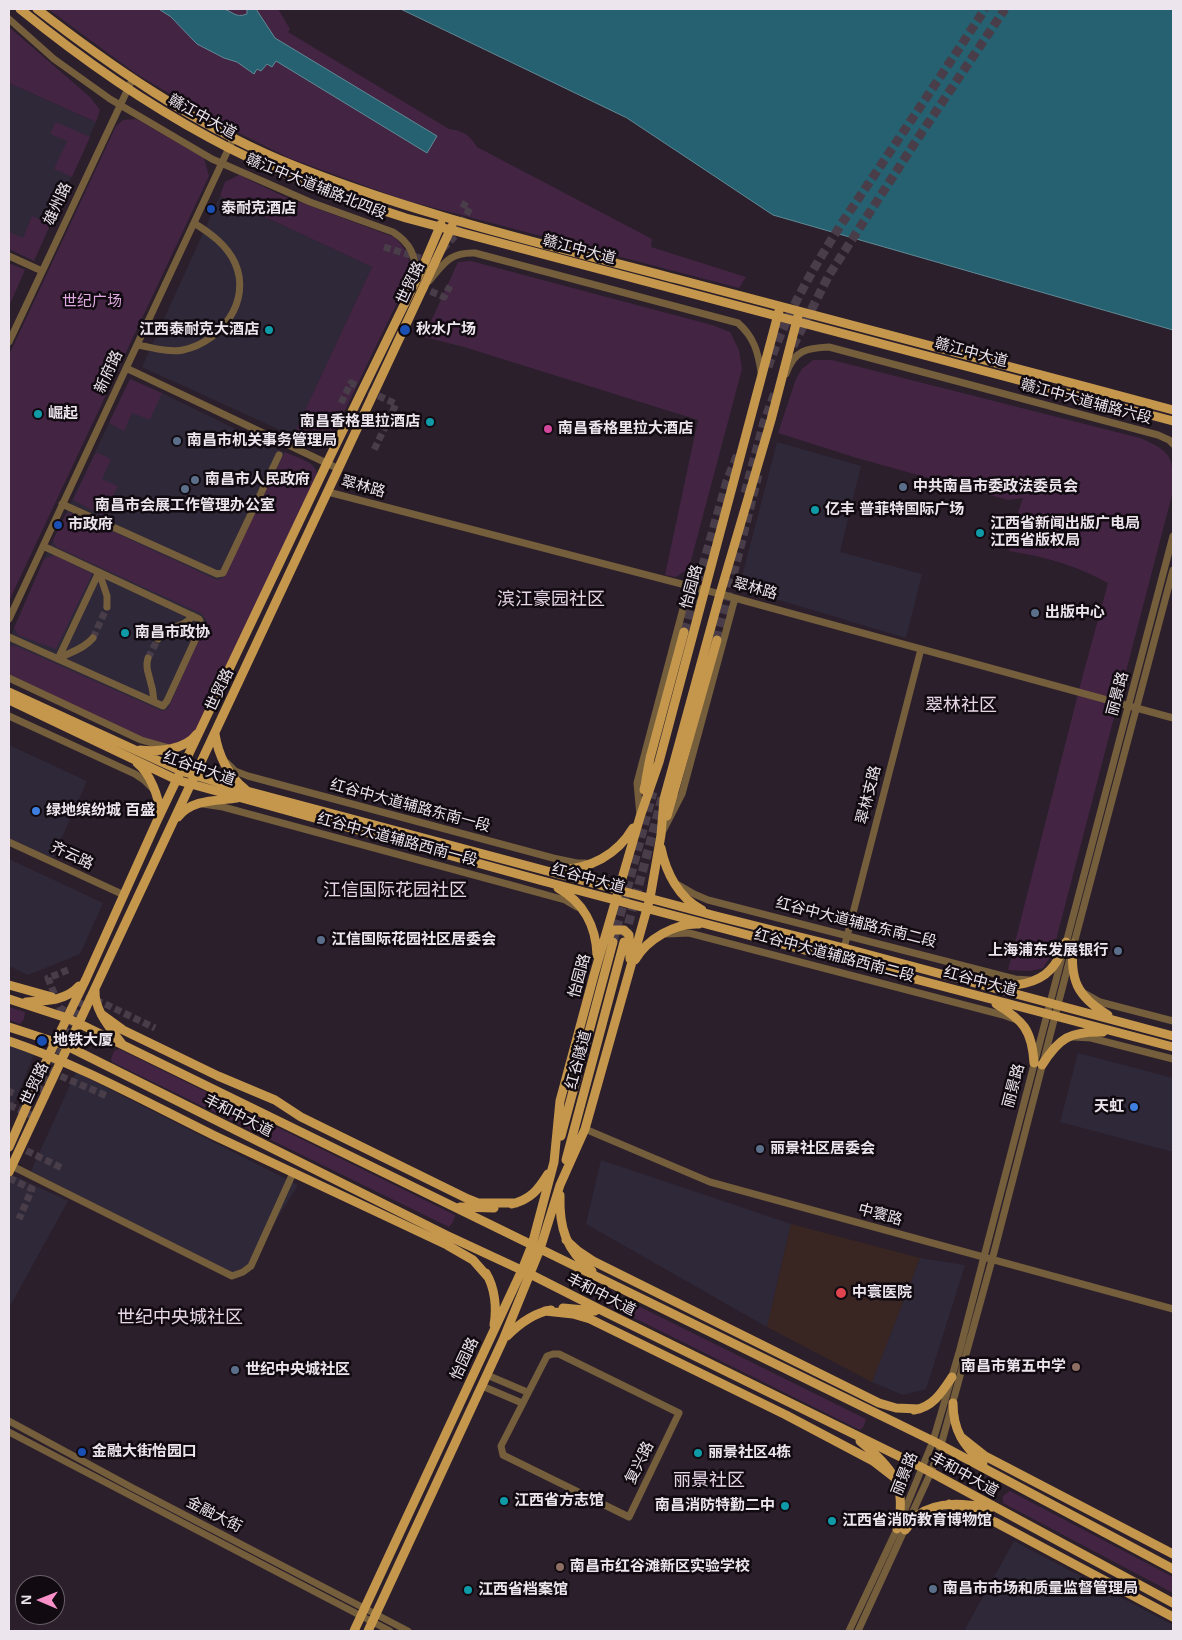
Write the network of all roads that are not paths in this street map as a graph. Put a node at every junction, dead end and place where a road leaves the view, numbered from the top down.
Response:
1 (20, 9) edge
2 (37, 9) edge
3 (9, 19) edge
4 (133, 78) junction
5 (128, 88) junction
6 (120, 105) junction
7 (234, 137) junction
8 (229, 148) junction
9 (222, 164) junction
10 (444, 217) junction
11 (455, 220) junction
12 (194, 223) junction
13 (440, 227) junction
14 (450, 230) junction
15 (9, 256) edge
16 (42, 271) junction
17 (416, 280) junction
18 (424, 288) junction
19 (780, 307) junction
20 (799, 312) junction
21 (777, 316) junction
22 (797, 322) junction
23 (9, 342) edge
24 (137, 345) junction
25 (126, 368) junction
26 (761, 375) junction
27 (1173, 410) edge
28 (771, 420) junction
29 (1173, 421) edge
30 (1173, 444) edge
31 (279, 455) dead end
32 (327, 463) junction
33 (339, 469) junction
34 (328, 492) junction
35 (62, 504) junction
36 (1173, 536) edge
37 (43, 546) junction
38 (1173, 570) edge
39 (99, 572) junction
40 (689, 586) junction
41 (705, 590) junction
42 (720, 594) junction
43 (735, 598) junction
44 (107, 607) tunnel mouth
45 (193, 616) junction
46 (9, 619) edge
47 (684, 632) tunnel mouth
48 (9, 637) edge
49 (94, 638) tunnel mouth
50 (158, 639) tunnel mouth
51 (717, 640) tunnel mouth
52 (921, 649) junction
53 (148, 658) tunnel mouth
54 (58, 659) junction
55 (9, 678) edge
56 (9, 692) edge
57 (9, 700) edge
58 (154, 702) junction
59 (1129, 706) junction
60 (1137, 708) junction
61 (9, 716) edge
62 (1173, 718) edge
63 (202, 728) junction
64 (215, 732) junction
65 (176, 747) junction
66 (130, 752) junction
67 (221, 758) junction
68 (179, 775) junction
69 (195, 775) junction
70 (191, 784) junction
71 (247, 791) junction
72 (156, 792) junction
73 (239, 798) junction
74 (197, 803) junction
75 (160, 816) junction
76 (640, 817) junction
77 (171, 825) junction
78 (661, 835) junction
79 (9, 842) edge
80 (598, 862) junction
81 (549, 871) junction
82 (539, 880) junction
83 (673, 882) junction
84 (619, 889) junction
85 (124, 895) junction
86 (650, 898) junction
87 (616, 900) junction
88 (647, 908) junction
89 (585, 913) junction
90 (714, 921) junction
91 (661, 934) junction
92 (848, 935) junction
93 (613, 942) tunnel mouth
94 (624, 942) tunnel mouth
95 (1070, 943) junction
96 (844, 948) junction
97 (630, 972) junction
98 (594, 975) junction
99 (86, 979) junction
100 (1036, 980) junction
101 (9, 985) edge
102 (96, 985) junction
103 (984, 985) junction
104 (1080, 990) junction
105 (985, 997) junction
106 (62, 998) junction
107 (9, 999) edge
108 (20, 1003) junction
109 (1054, 1004) junction
110 (101, 1014) junction
111 (1051, 1016) junction
112 (67, 1018) junction
113 (1119, 1021) junction
114 (1173, 1021) edge
115 (78, 1023) junction
116 (1025, 1026) junction
117 (9, 1027) edge
118 (1116, 1032) junction
119 (1068, 1036) junction
120 (1173, 1036) edge
121 (9, 1041) edge
122 (55, 1042) junction
123 (67, 1046) junction
124 (124, 1046) junction
125 (1173, 1047) edge
126 (48, 1057) junction
127 (1173, 1060) edge
128 (60, 1061) junction
129 (1038, 1064) junction
130 (585, 1129) junction
131 (9, 1147) edge
132 (554, 1162) junction
133 (10, 1169) edge
134 (293, 1173) junction
135 (560, 1185) junction
136 (516, 1203) junction
137 (452, 1206) junction
138 (446, 1235) junction
139 (566, 1240) junction
140 (536, 1247) junction
141 (983, 1258) junction
142 (992, 1260) junction
143 (526, 1272) junction
144 (488, 1277) junction
145 (608, 1283) junction
146 (1173, 1309) edge
147 (545, 1311) junction
148 (605, 1312) junction
149 (492, 1334) junction
150 (503, 1340) junction
151 (487, 1375) junction
152 (952, 1377) junction
153 (482, 1386) junction
154 (527, 1392) junction
155 (522, 1404) junction
156 (953, 1404) junction
157 (867, 1409) junction
158 (919, 1409) junction
159 (9, 1421) edge
160 (9, 1432) edge
161 (851, 1432) junction
162 (961, 1438) junction
163 (933, 1441) junction
164 (941, 1446) junction
165 (922, 1468) junction
166 (931, 1472) junction
167 (991, 1472) junction
168 (895, 1478) junction
169 (949, 1504) junction
170 (998, 1510) junction
171 (901, 1530) junction
172 (1173, 1554) edge
173 (1173, 1569) edge
174 (1173, 1603) edge
175 (363, 1612) junction
176 (1173, 1617) edge
177 (374, 1618) junction
178 (354, 1631) edge
179 (368, 1631) edge
180 (390, 1631) edge
181 (408, 1631) edge
182 (849, 1631) edge
183 (858, 1631) edge

1 - 5 main road, 赣江中大道
2 - 4 main road, 赣江中大道
3 - 6 street, 赣江中大道辅路北四段
4 - 5 street, 雄州路
4 - 7 main road, 赣江中大道
5 - 6 street, 雄州路
5 - 8 main road, 赣江中大道
6 - 9 street, 赣江中大道辅路北四段
6 - 16 street, 雄州路
7 - 8 street, 新府路
7 - 10 main road, 赣江中大道
8 - 9 street, 新府路
8 - 13 main road, 赣江中大道
9 - 12 street, 新府路
9 - 17 street, 赣江中大道辅路北四段
10 - 11 main road, 赣江中大道
10 - 13 main road, 世贸路
11 - 14 main road, 世贸路
11 - 19 main road, 赣江中大道
12 - 24 street, 新府路
12 - 24 street
13 - 14 main road, 赣江中大道
13 - 17 main road, 世贸路
14 - 18 main road, 世贸路
14 - 21 main road, 赣江中大道
15 - 16 street
16 - 23 street, 雄州路
17 - 32 main road, 世贸路
18 - 26 street
18 - 33 main road, 世贸路
19 - 20 main road, 赣江中大道
19 - 21 main road, 怡园路
20 - 22 main road, 怡园路
20 - 27 main road, 赣江中大道
21 - 22 main road, 赣江中大道
21 - 26 main road, 怡园路
22 - 28 main road, 怡园路
22 - 29 main road, 赣江中大道
24 - 25 street, 新府路
25 - 32 street
25 - 35 street, 新府路
26 - 41 main road, 怡园路
28 - 30 street, 赣江中大道辅路六段
28 - 42 main road, 怡园路
31 - 35 street
32 - 33 street
32 - 63 main road, 世贸路
33 - 34 main road, 世贸路
34 - 40 street, 翠林路
34 - 64 main road, 世贸路
35 - 37 street, 新府路
36 - 59 street, 丽景路
37 - 39 street
37 - 46 street, 新府路
38 - 60 street, 丽景路
39 - 44 street
39 - 45 street
39 - 54 street
40 - 41 street, 翠林路
40 - 76 street
41 - 42 street, 翠林路
41 - 76 main road, 怡园路
42 - 43 street, 翠林路
42 - 78 main road, 怡园路
43 - 52 street, 翠林路
43 - 78 street
45 - 50 street
45 - 58 street
47 - 76 main road
48 - 54 street
49 - 54 street
51 - 78 main road
52 - 59 street, 翠林路
52 - 92 street, 翠林支路
53 - 58 street
54 - 58 street
55 - 65 street
56 - 66 main road, 红谷中大道
57 - 66 main road, 红谷中大道
59 - 60 street, 翠林路
59 - 95 street, 丽景路
60 - 62 street, 翠林路
60 - 95 street, 丽景路
61 - 72 street
63 - 65 main road
63 - 68 main road, 世贸路
64 - 67 main road
64 - 69 main road, 世贸路
65 - 66 main road
66 - 68 main road, 红谷中大道
66 - 72 main road
67 - 71 main road
67 - 80 street, 红谷中大道辅路东南一段
68 - 69 main road, 红谷中大道
68 - 70 main road, 红谷中大道
68 - 75 main road, 世贸路
69 - 70 main road, 世贸路
69 - 71 main road, 红谷中大道
70 - 73 main road, 红谷中大道
70 - 77 main road, 世贸路
71 - 81 main road, 红谷中大道
72 - 75 main road
73 - 74 main road
73 - 82 main road, 红谷中大道
74 - 77 main road
74 - 89 street, 红谷中大道辅路西南一段
75 - 85 main road, 世贸路
76 - 80 main road
76 - 84 main road, 怡园路
77 - 102 main road, 世贸路
78 - 83 main road
78 - 86 main road, 怡园路
79 - 85 street, 齐云路
80 - 81 main road
81 - 84 main road, 红谷中大道
82 - 87 main road, 红谷中大道
82 - 89 main road
83 - 90 main road
83 - 92 street, 红谷中大道辅路东南二段
84 - 86 main road, 红谷中大道
84 - 87 main road, 怡园路
85 - 99 main road, 世贸路
86 - 88 main road, 怡园路
86 - 90 main road, 红谷中大道
87 - 88 main road, 红谷中大道
87 - 98 main road, 怡园路
88 - 90 main road, 红谷中大道
88 - 97 main road, 怡园路
89 - 98 main road
90 - 91 main road
90 - 96 main road, 红谷中大道
90 - 105 main road, 红谷中大道
91 - 97 main road
91 - 116 street, 红谷中大道辅路西南二段
92 - 96 street, 翠林支路
92 - 100 street, 红谷中大道辅路东南二段
93 - 132 main road, 红谷隧道
94 - 135 main road, 红谷隧道
95 - 100 main road
95 - 104 main road
95 - 109 street, 丽景路
96 - 103 main road, 红谷中大道
97 - 98 main road
97 - 130 main road, 怡园路
98 - 132 main road, 怡园路
99 - 106 main road
99 - 112 main road, 世贸路
100 - 103 main road
101 - 106 main road
102 - 110 main road
102 - 115 main road, 世贸路
103 - 109 main road, 红谷中大道
104 - 113 main road
104 - 114 street
105 - 111 main road, 红谷中大道
105 - 116 main road
106 - 108 main road
107 - 108 main road, 丰和中大道
108 - 112 main road, 丰和中大道
109 - 111 street, 丽景路
109 - 113 main road, 红谷中大道
110 - 124 main road
110 - 136 main road
111 - 118 main road, 红谷中大道
111 - 129 street, 丽景路
112 - 115 main road, 丰和中大道
112 - 122 main road, 世贸路
113 - 120 main road, 红谷中大道
115 - 123 main road, 世贸路
115 - 124 main road, 丰和中大道
116 - 129 main road
117 - 122 main road, 丰和中大道
118 - 119 main road
118 - 125 main road, 红谷中大道
119 - 127 street
119 - 129 main road
121 - 126 main road
122 - 123 main road, 丰和中大道
122 - 126 main road, 世贸路
123 - 128 main road, 世贸路
123 - 138 main road, 丰和中大道
124 - 137 main road, 丰和中大道
126 - 128 main road
126 - 131 main road, 世贸路
128 - 133 main road, 世贸路
128 - 134 main road
129 - 141 street, 丽景路
129 - 142 street, 丽景路
130 - 135 main road, 怡园路
130 - 141 street, 中寰路
132 - 136 main road
132 - 140 main road, 怡园路
133 - 134 street
134 - 144 main road
135 - 139 main road
135 - 140 main road, 怡园路
136 - 137 main road
137 - 140 main road, 丰和中大道
138 - 143 main road, 丰和中大道
138 - 144 main road
139 - 145 main road
139 - 158 main road
140 - 143 main road, 怡园路
140 - 145 main road, 丰和中大道
141 - 142 street, 中寰路
141 - 152 street, 丽景路
142 - 146 street, 中寰路
142 - 156 street, 丽景路
143 - 148 main road, 丰和中大道
143 - 149 main road, 怡园路
143 - 150 main road, 怡园路
144 - 149 main road
145 - 157 main road, 丰和中大道
147 - 148 main road
147 - 150 main road
147 - 168 main road
148 - 161 main road, 丰和中大道
149 - 175 main road, 怡园路
150 - 151 main road, 怡园路
151 - 153 main road, 怡园路
151 - 154 street
152 - 158 main road
152 - 163 street, 丽景路
153 - 155 street
153 - 177 main road, 怡园路
154 - 155 street, 复兴路
154 - 155 street, 复兴路
156 - 162 main road
156 - 164 street, 丽景路
157 - 158 main road
157 - 163 main road, 丰和中大道
159 - 175 street, 金融大街
160 - 175 street, 金融大街
161 - 165 main road, 丰和中大道
161 - 168 main road
162 - 167 main road
162 - 172 main road
163 - 164 main road, 丰和中大道
163 - 165 street, 丽景路
164 - 166 street, 丽景路
164 - 167 main road, 丰和中大道
165 - 166 main road, 丰和中大道
165 - 171 street, 丽景路
166 - 170 main road, 丰和中大道
166 - 171 street, 丽景路
167 - 173 main road, 丰和中大道
168 - 171 main road
169 - 170 main road
169 - 171 main road
169 - 176 main road
170 - 174 main road, 丰和中大道
171 - 182 street, 丽景路
171 - 183 street, 丽景路
175 - 177 street, 金融大街
175 - 178 main road, 怡园路
177 - 179 main road, 怡园路
177 - 180 street, 金融大街
177 - 181 street, 金融大街

